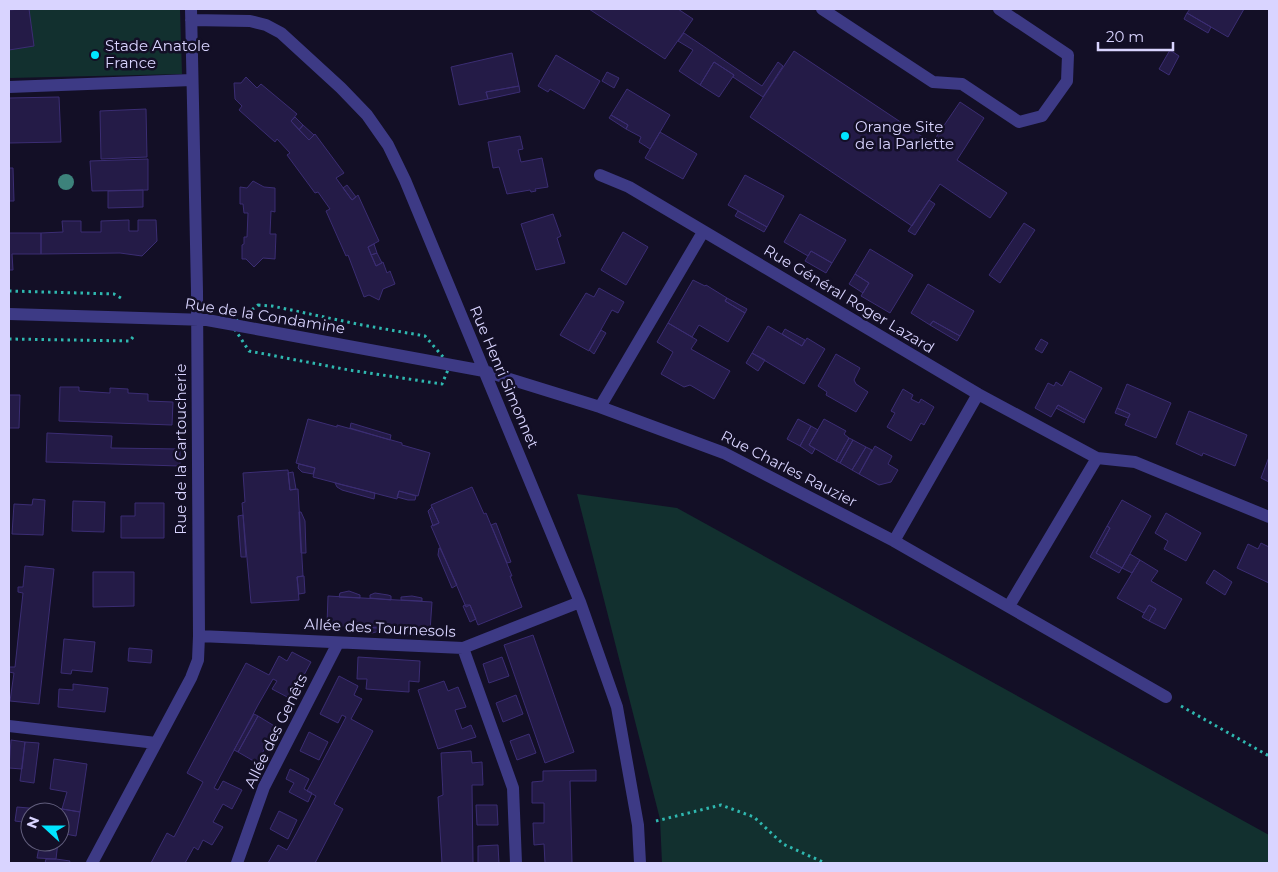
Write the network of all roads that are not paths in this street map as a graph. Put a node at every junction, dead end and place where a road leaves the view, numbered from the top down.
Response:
1 (822, 9) edge
2 (999, 9) edge
3 (191, 14) edge
4 (192, 80) junction
5 (9, 87) edge
6 (600, 175) dead end
7 (703, 232) junction
8 (9, 314) edge
9 (197, 319) junction
10 (484, 371) junction
11 (978, 394) junction
12 (600, 407) junction
13 (1097, 458) junction
14 (1269, 517) edge
15 (894, 541) junction
16 (580, 602) junction
17 (1009, 606) junction
18 (199, 636) junction
19 (338, 643) junction
20 (463, 648) junction
21 (1166, 697) road end
22 (9, 726) edge
23 (156, 743) junction
24 (92, 863) edge
25 (237, 863) edge
26 (516, 863) edge
27 (640, 863) edge

1 - 2 street
3 - 4 street, Rue de la Cartoucherie
3 - 10 street, Rue Henri Simonnet
4 - 5 street
4 - 9 street, Rue de la Cartoucherie
6 - 7 street, Rue Général Roger Lazard
7 - 11 street, Rue Général Roger Lazard
7 - 12 street
8 - 9 street, Rue de la Condamine
9 - 10 street, Rue de la Condamine
9 - 18 street, Rue de la Cartoucherie
10 - 12 street, Rue Charles Rauzier
10 - 16 street, Rue Henri Simonnet
11 - 13 street, Rue Général Roger Lazard
11 - 15 street
12 - 15 street, Rue Charles Rauzier
13 - 14 street, Rue Général Roger Lazard
13 - 17 street
15 - 17 street, Rue Charles Rauzier
16 - 20 street, Allée des Tournesols
16 - 27 street, Rue Henri Simonnet
17 - 21 street, Rue Charles Rauzier
18 - 19 street, Allée des Tournesols
18 - 23 street, Rue de la Cartoucherie
19 - 20 street, Allée des Tournesols
19 - 25 street, Allée des Genêts
20 - 26 street
22 - 23 street
23 - 24 street, Rue de la Cartoucherie

